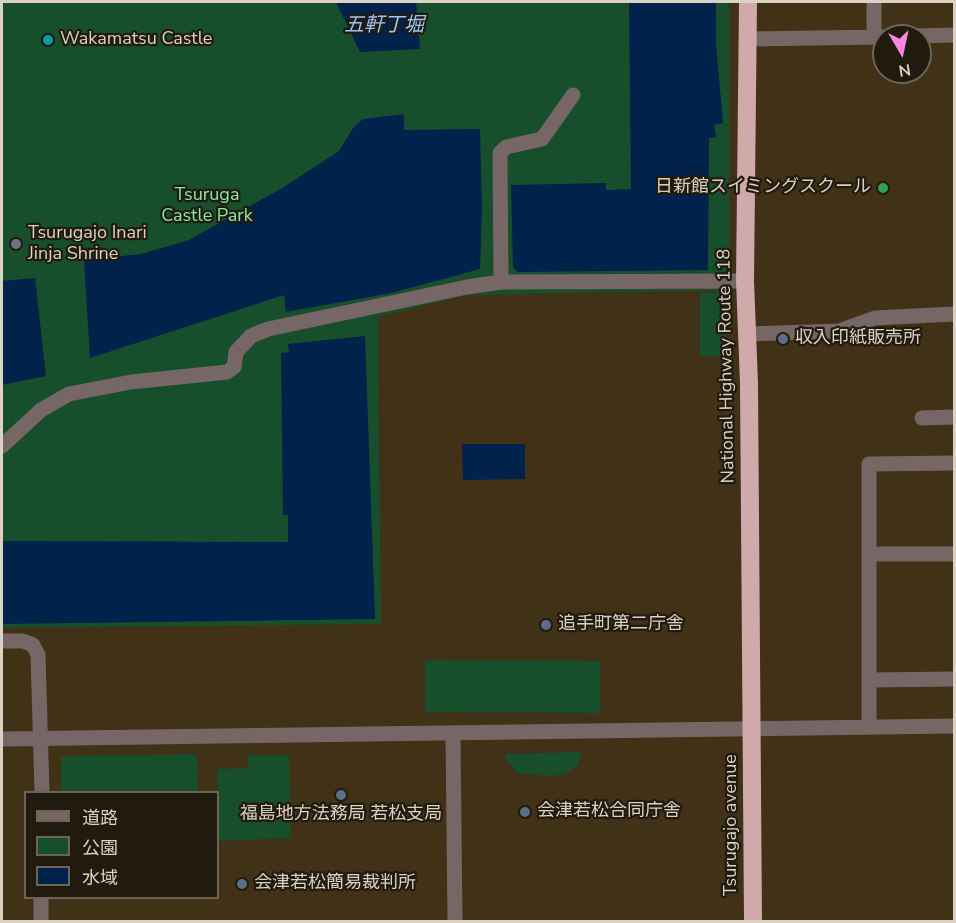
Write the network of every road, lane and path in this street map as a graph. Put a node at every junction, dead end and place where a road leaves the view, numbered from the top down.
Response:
1 (748, 2) edge
2 (874, 2) edge
3 (877, 24) edge
4 (954, 35) edge
5 (932, 36) edge
6 (872, 37) edge
7 (748, 39) junction
8 (573, 95) dead end
9 (745, 280) junction
10 (501, 282) junction
11 (954, 314) edge
12 (747, 333) junction
13 (954, 417) edge
14 (922, 418) dead end
15 (2, 446) edge
16 (954, 463) edge
17 (869, 554) junction
18 (954, 554) edge
19 (2, 641) edge
20 (954, 679) edge
21 (869, 680) junction
22 (950, 726) edge
23 (869, 727) junction
24 (752, 729) junction
25 (453, 734) junction
26 (42, 738) junction
27 (2, 739) edge
28 (42, 791) edge
29 (41, 899) edge
30 (41, 921) edge
31 (455, 921) edge
32 (753, 921) edge

1 - 7 highway, National Highway Route 118
2 - 3 street
4 - 5 street
6 - 7 street
7 - 9 highway, National Highway Route 118
8 - 10 street
9 - 10 street
9 - 12 highway, National Highway Route 118
10 - 15 street
11 - 12 street
12 - 24 highway, National Highway Route 118
13 - 14 street
16 - 17 street
17 - 18 street
17 - 21 street
19 - 26 street
20 - 21 street
21 - 23 street
22 - 23 street
23 - 24 street
24 - 25 street
24 - 32 highway, Tsurugajo avenue
25 - 26 street
25 - 31 street
26 - 27 street
26 - 28 street
29 - 30 street

